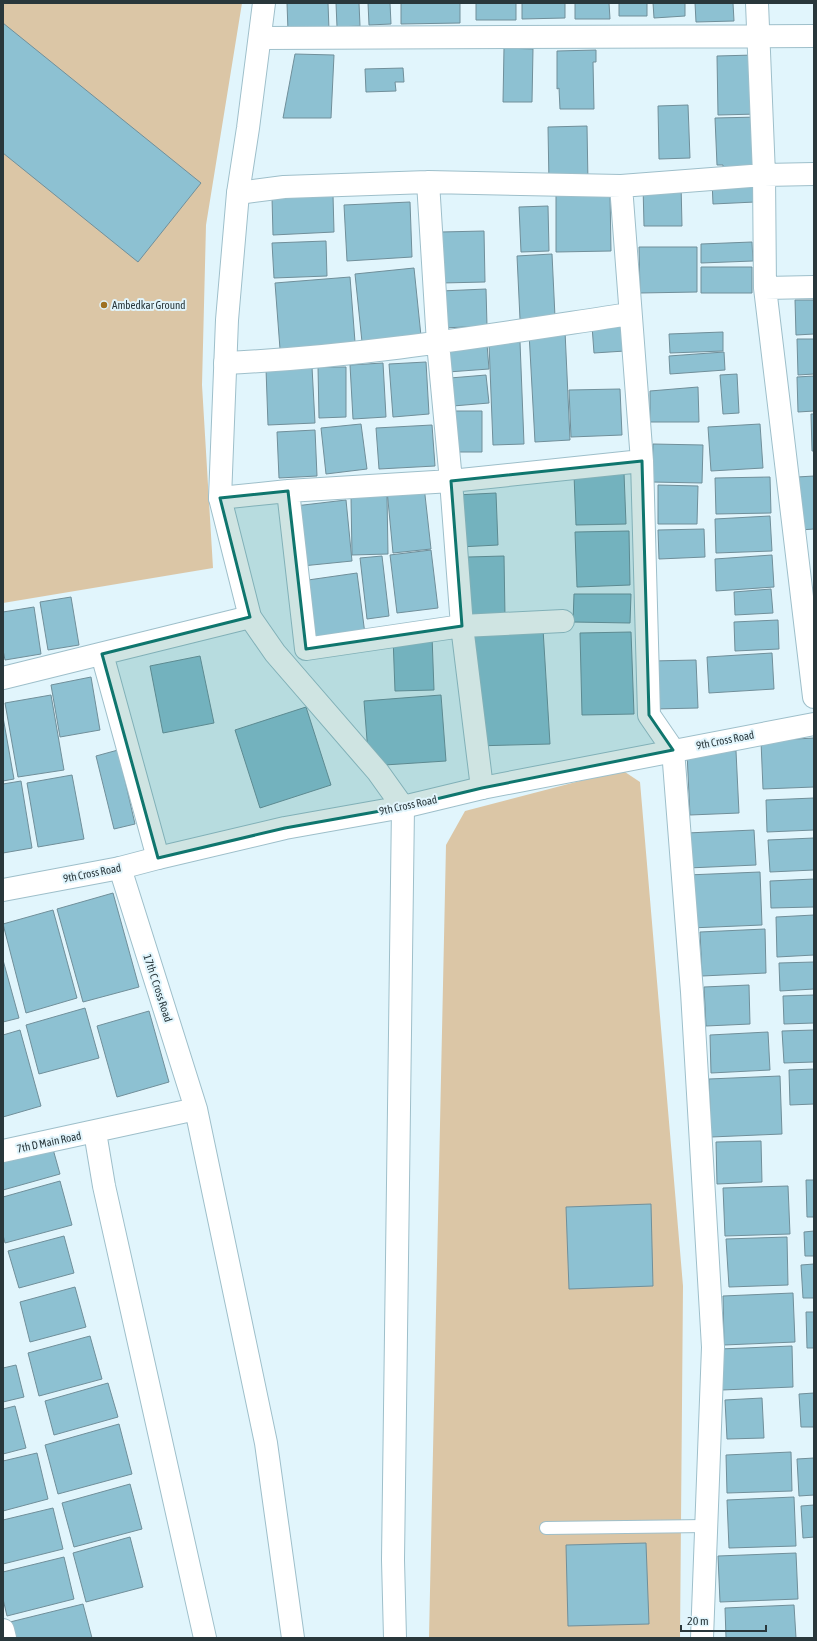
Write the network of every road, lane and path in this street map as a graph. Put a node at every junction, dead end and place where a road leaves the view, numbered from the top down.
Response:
1 (264, 3) edge
2 (757, 3) edge
3 (814, 36) edge
4 (260, 38) junction
5 (759, 38) junction
6 (814, 174) edge
7 (764, 175) junction
8 (428, 182) junction
9 (621, 186) junction
10 (238, 193) junction
11 (814, 287) edge
12 (766, 288) junction
13 (630, 314) junction
14 (438, 343) junction
15 (225, 363) junction
16 (642, 461) junction
17 (451, 481) junction
18 (288, 492) junction
19 (220, 498) junction
20 (250, 617) junction
21 (563, 621) dead end
22 (462, 626) junction
23 (102, 654) junction
24 (3, 678) edge
25 (814, 697) edge
26 (814, 724) edge
27 (673, 750) junction
28 (482, 788) junction
29 (403, 807) junction
30 (158, 858) junction
31 (120, 868) junction
32 (3, 890) edge
33 (196, 1109) junction
34 (95, 1132) junction
35 (3, 1151) edge
36 (706, 1526) junction
37 (546, 1528) dead end
38 (3, 1630) edge
39 (5, 1638) edge
40 (205, 1638) edge
41 (293, 1638) edge
42 (395, 1638) edge
43 (702, 1638) edge

1 - 4 street
2 - 5 street
3 - 5 street
4 - 5 street
4 - 10 street
5 - 7 street
6 - 7 street
7 - 9 street
7 - 12 street
8 - 9 street
8 - 10 street
8 - 14 street
9 - 13 street
10 - 15 street
11 - 12 street
12 - 25 street
13 - 14 street
13 - 16 street
14 - 15 street
14 - 17 street
15 - 19 street
16 - 17 street
16 - 27 street
17 - 18 street
17 - 22 street
18 - 19 street
18 - 22 street
19 - 20 street
20 - 23 street
20 - 29 street
21 - 22 street
22 - 28 street
23 - 24 street
23 - 30 street
26 - 27 street, 9th Cross Road
27 - 28 street, 9th Cross Road
27 - 36 street
28 - 29 street, 9th Cross Road
29 - 30 street, 9th Cross Road
29 - 42 street
30 - 31 street, 9th Cross Road
31 - 32 street, 9th Cross Road
31 - 33 street, 17th C Cross Road
33 - 34 street, 7th D Main Road
33 - 41 street, 17th C Cross Road
34 - 35 street, 7th D Main Road
34 - 40 street
36 - 37 lane
36 - 43 street
38 - 39 street

